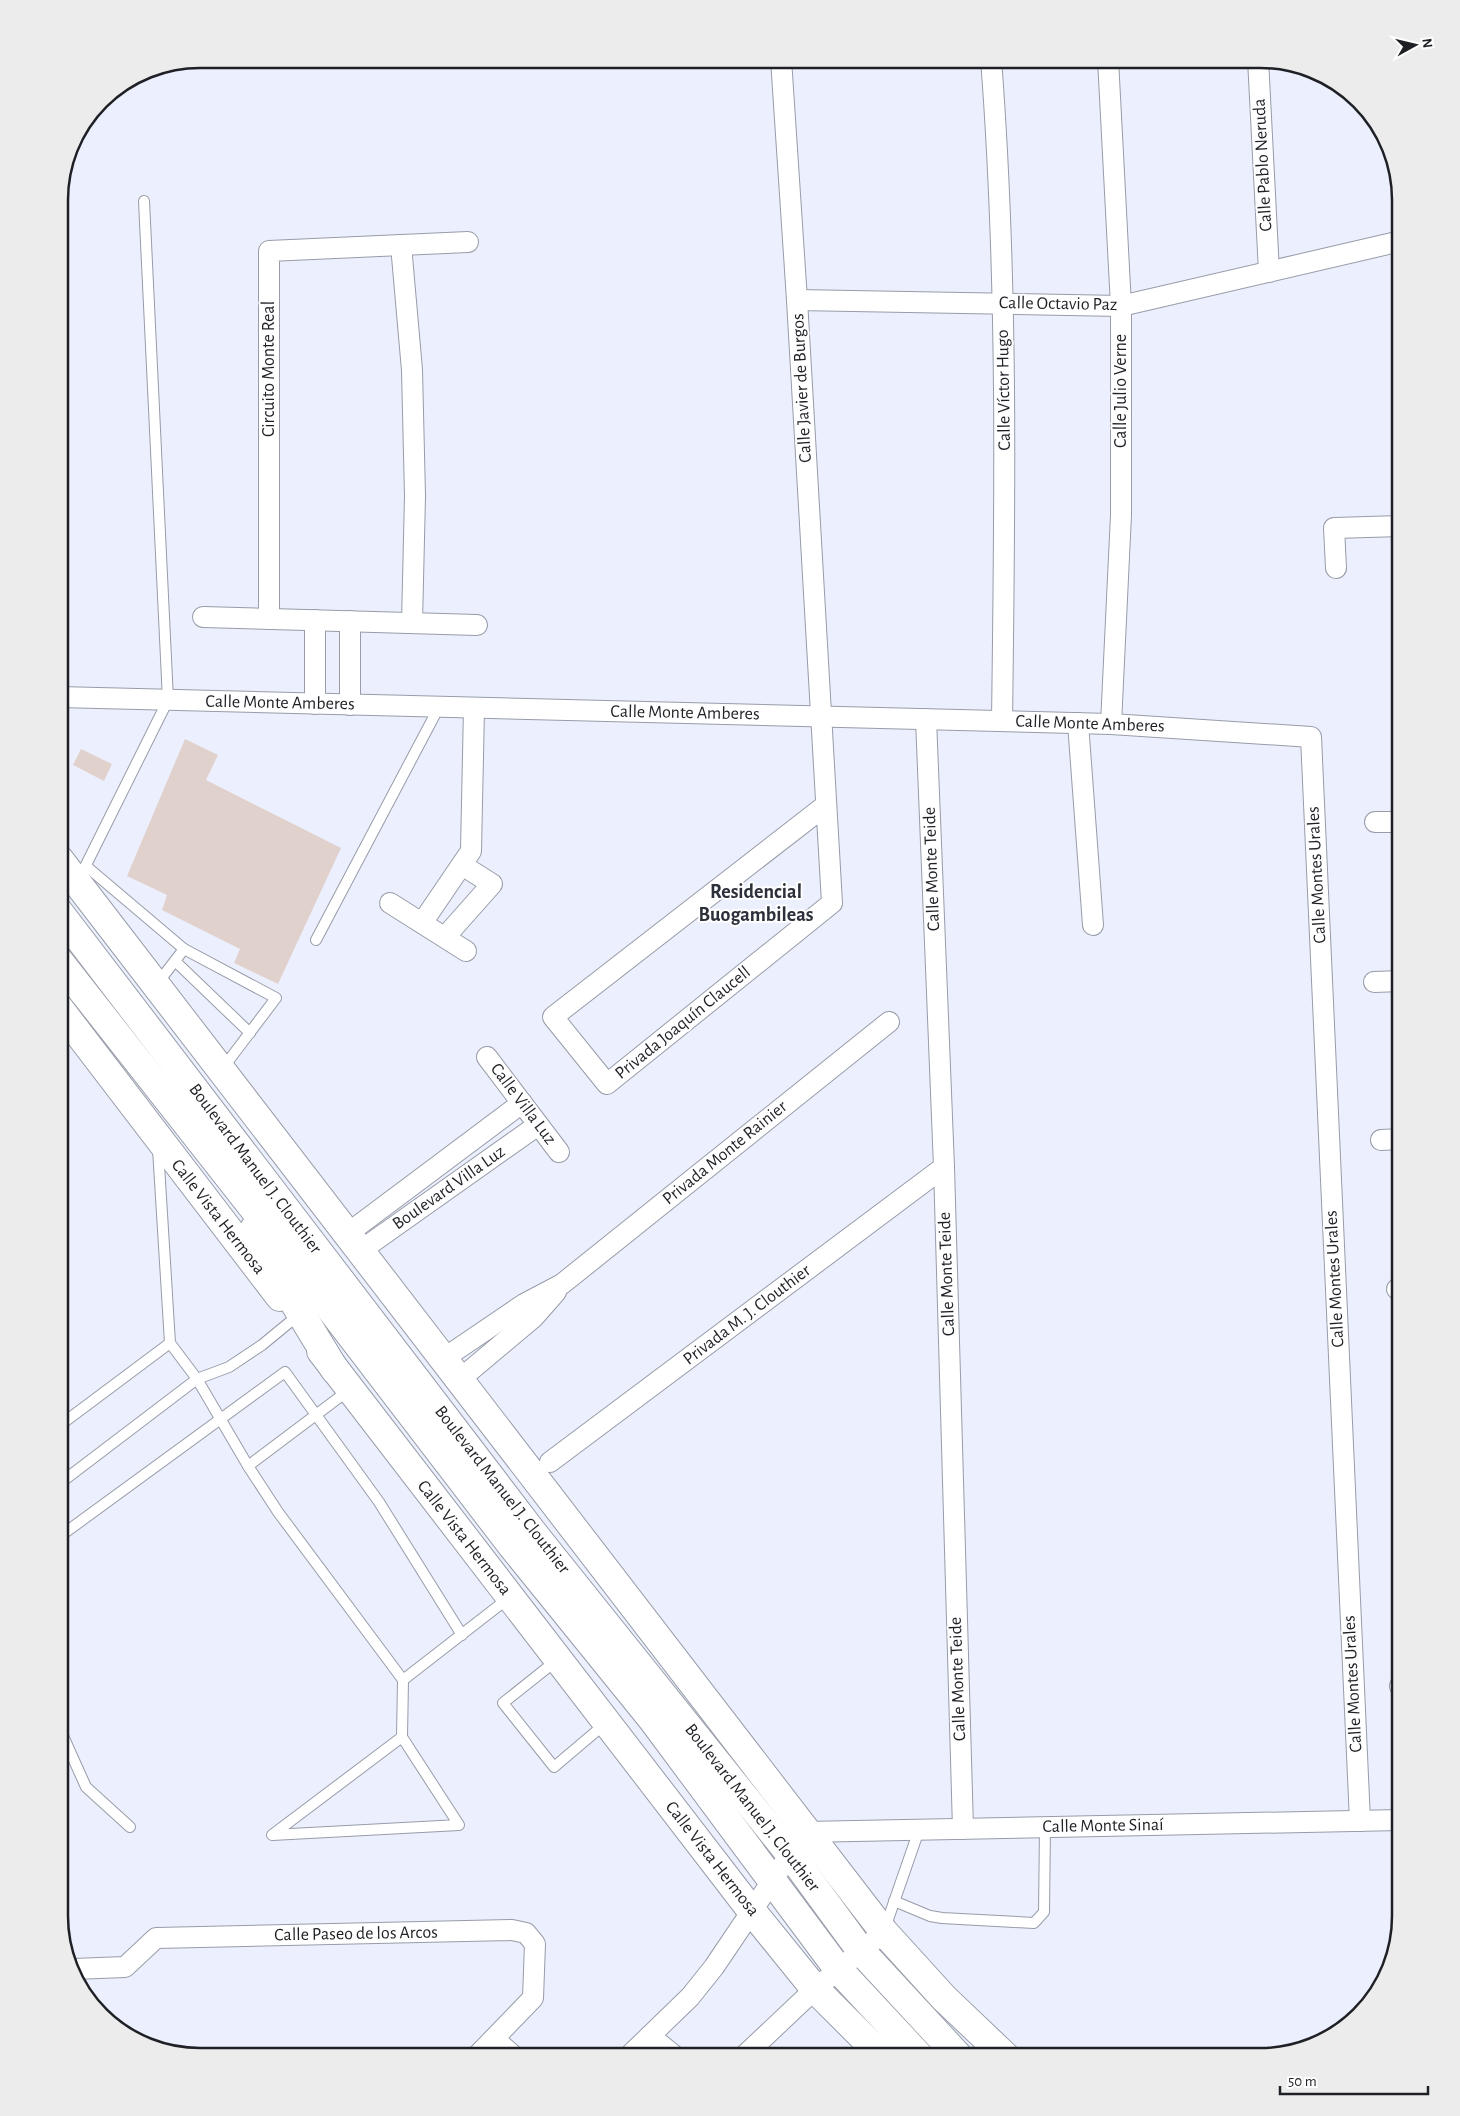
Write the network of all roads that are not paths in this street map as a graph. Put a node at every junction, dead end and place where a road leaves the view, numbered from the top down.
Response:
1 (782, 68) edge
2 (991, 68) edge
3 (1108, 68) edge
4 (1258, 68) edge
5 (144, 201) dead end
6 (468, 242) dead end
7 (1392, 243) edge
8 (401, 245) junction
9 (1269, 272) junction
10 (797, 300) junction
11 (1002, 304) junction
12 (1121, 306) junction
13 (1392, 526) edge
14 (1336, 568) dead end
15 (203, 618) dead end
16 (269, 619) junction
17 (315, 620) junction
18 (350, 621) junction
19 (412, 623) junction
20 (477, 625) dead end
21 (68, 698) edge
22 (168, 700) junction
23 (315, 704) junction
24 (350, 705) junction
25 (439, 707) junction
26 (474, 708) junction
27 (820, 716) junction
28 (926, 719) junction
29 (1002, 721) junction
30 (1078, 723) junction
31 (1111, 724) junction
32 (1311, 738) joint
33 (826, 805) junction
34 (1375, 822) dead end
35 (1392, 822) edge
36 (68, 864) edge
37 (462, 864) junction
38 (82, 874) junction
39 (390, 903) dead end
40 (422, 923) junction
41 (68, 924) edge
42 (1093, 925) dead end
43 (445, 937) junction
44 (316, 940) dead end
45 (184, 949) junction
46 (466, 951) dead end
47 (175, 961) junction
48 (68, 972) edge
49 (1392, 981) edge
50 (1374, 982) dead end
51 (157, 985) junction
52 (68, 1020) edge
53 (889, 1022) dead end
54 (250, 1033) junction
55 (487, 1057) dead end
56 (222, 1070) junction
57 (522, 1104) junction
58 (538, 1125) junction
59 (158, 1138) junction
60 (1392, 1139) edge
61 (1381, 1140) dead end
62 (559, 1152) dead end
63 (944, 1167) junction
64 (231, 1180) junction
65 (353, 1242) junction
66 (296, 1318) junction
67 (170, 1343) junction
68 (451, 1370) junction
69 (196, 1379) junction
70 (342, 1380) junction
71 (316, 1415) junction
72 (68, 1419) edge
73 (222, 1419) junction
74 (550, 1462) dead end
75 (248, 1466) junction
76 (68, 1477) edge
77 (68, 1530) edge
78 (510, 1597) junction
79 (462, 1634) junction
80 (558, 1659) junction
81 (403, 1680) junction
82 (607, 1722) junction
83 (402, 1737) junction
84 (68, 1746) edge
85 (1392, 1820) edge
86 (1360, 1821) junction
87 (130, 1827) dead end
88 (1046, 1827) junction
89 (962, 1829) junction
90 (919, 1830) junction
91 (798, 1843) junction
92 (772, 1881) junction
93 (894, 1901) junction
94 (751, 1910) junction
95 (884, 1932) junction
96 (861, 1951) junction
97 (79, 1969) edge
98 (838, 1970) junction
99 (815, 1988) junction
100 (650, 2036) junction
101 (494, 2039) junction
102 (485, 2048) edge
103 (504, 2048) edge
104 (637, 2048) edge
105 (665, 2048) edge
106 (752, 2048) edge
107 (874, 2048) edge
108 (912, 2048) edge
109 (950, 2048) edge
110 (997, 2048) edge

1 - 10 street, Calle Javier de Burgos
2 - 11 street, Calle Víctor Hugo
3 - 12 street, Calle Julio Verne
4 - 9 street, Calle Pablo Neruda
5 - 22 lane
6 - 8 street, Circuito Monte Real
7 - 9 street, Calle Octavio Paz
8 - 16 street, Circuito Monte Real
8 - 19 street
9 - 12 street, Calle Octavio Paz
10 - 11 street, Calle Octavio Paz
10 - 27 street, Calle Javier de Burgos
11 - 12 street, Calle Octavio Paz
11 - 29 street, Calle Víctor Hugo
12 - 31 street, Calle Julio Verne
13 - 14 street
15 - 16 street
16 - 17 street
17 - 18 street
17 - 23 street
18 - 19 street
18 - 24 street
19 - 20 street
21 - 22 street, Calle Monte Amberes
22 - 23 street, Calle Monte Amberes
22 - 38 lane
23 - 24 street, Calle Monte Amberes
24 - 25 street, Calle Monte Amberes
25 - 26 street, Calle Monte Amberes
25 - 44 lane
26 - 27 street, Calle Monte Amberes
26 - 37 street
27 - 28 street, Calle Monte Amberes
27 - 33 street, Privada Joaquín Claucell
28 - 29 street, Calle Monte Amberes
28 - 63 street, Calle Monte Teide
29 - 30 street, Calle Monte Amberes
30 - 31 street, Calle Monte Amberes
30 - 42 street
31 - 32 street, Calle Monte Amberes
32 - 86 street, Calle Montes Urales
33 - 33 street, Privada Joaquín Claucell
34 - 35 street
36 - 38 main road
37 - 40 street
37 - 43 street
38 - 45 lane
38 - 51 main road
39 - 40 street
40 - 43 street
41 - 91 main road, Boulevard Manuel J. Clouthier
43 - 46 street
45 - 47 lane
45 - 54 lane
47 - 51 lane
47 - 54 lane
48 - 64 main road, Boulevard Manuel J. Clouthier
49 - 50 street
51 - 56 main road
52 - 59 main road, Calle Vista Hermosa
53 - 68 street, Privada Monte Rainier
54 - 56 lane
55 - 57 street, Calle Villa Luz
56 - 65 main road
57 - 58 street, Calle Villa Luz
57 - 65 street, Boulevard Villa Luz
58 - 62 street, Calle Villa Luz
58 - 65 street, Boulevard Villa Luz
59 - 66 main road, Calle Vista Hermosa
59 - 67 lane
60 - 61 street
63 - 74 street, Privada M. J. Clouthier
63 - 89 street, Calle Monte Teide
64 - 70 main road
64 - 92 main road, Boulevard Manuel J. Clouthier
65 - 68 main road
66 - 69 lane
66 - 70 main road, Calle Vista Hermosa
67 - 69 lane
67 - 72 lane
68 - 91 main road
69 - 73 lane
69 - 76 lane
70 - 71 lane
70 - 78 main road, Calle Vista Hermosa
71 - 73 lane
71 - 75 lane
71 - 79 lane
73 - 75 lane
73 - 77 lane
75 - 81 lane
78 - 79 lane
78 - 80 main road, Calle Vista Hermosa
79 - 81 lane
80 - 82 main road, Calle Vista Hermosa
80 - 82 lane
81 - 83 lane
82 - 94 main road, Calle Vista Hermosa
83 - 83 lane
84 - 87 lane
85 - 86 street, Calle Monte Sinaí
86 - 88 street, Calle Monte Sinaí
88 - 89 street, Calle Monte Sinaí
88 - 93 lane
89 - 90 street, Calle Monte Sinaí
90 - 91 street, Calle Monte Sinaí
90 - 93 lane
91 - 92 street
91 - 95 main road
91 - 96 main road, Boulevard Manuel J. Clouthier
92 - 94 street
92 - 98 main road, Boulevard Manuel J. Clouthier
93 - 95 lane
94 - 99 main road, Calle Vista Hermosa
94 - 100 street
95 - 96 street
95 - 110 main road
96 - 98 street
96 - 109 main road, Boulevard Manuel J. Clouthier
97 - 101 street, Calle Paseo de los Arcos
98 - 99 street
98 - 108 main road, Boulevard Manuel J. Clouthier
99 - 106 street
99 - 107 main road, Calle Vista Hermosa
100 - 104 street
100 - 105 street
101 - 102 street, Calle Paseo de los Arcos
101 - 103 street

